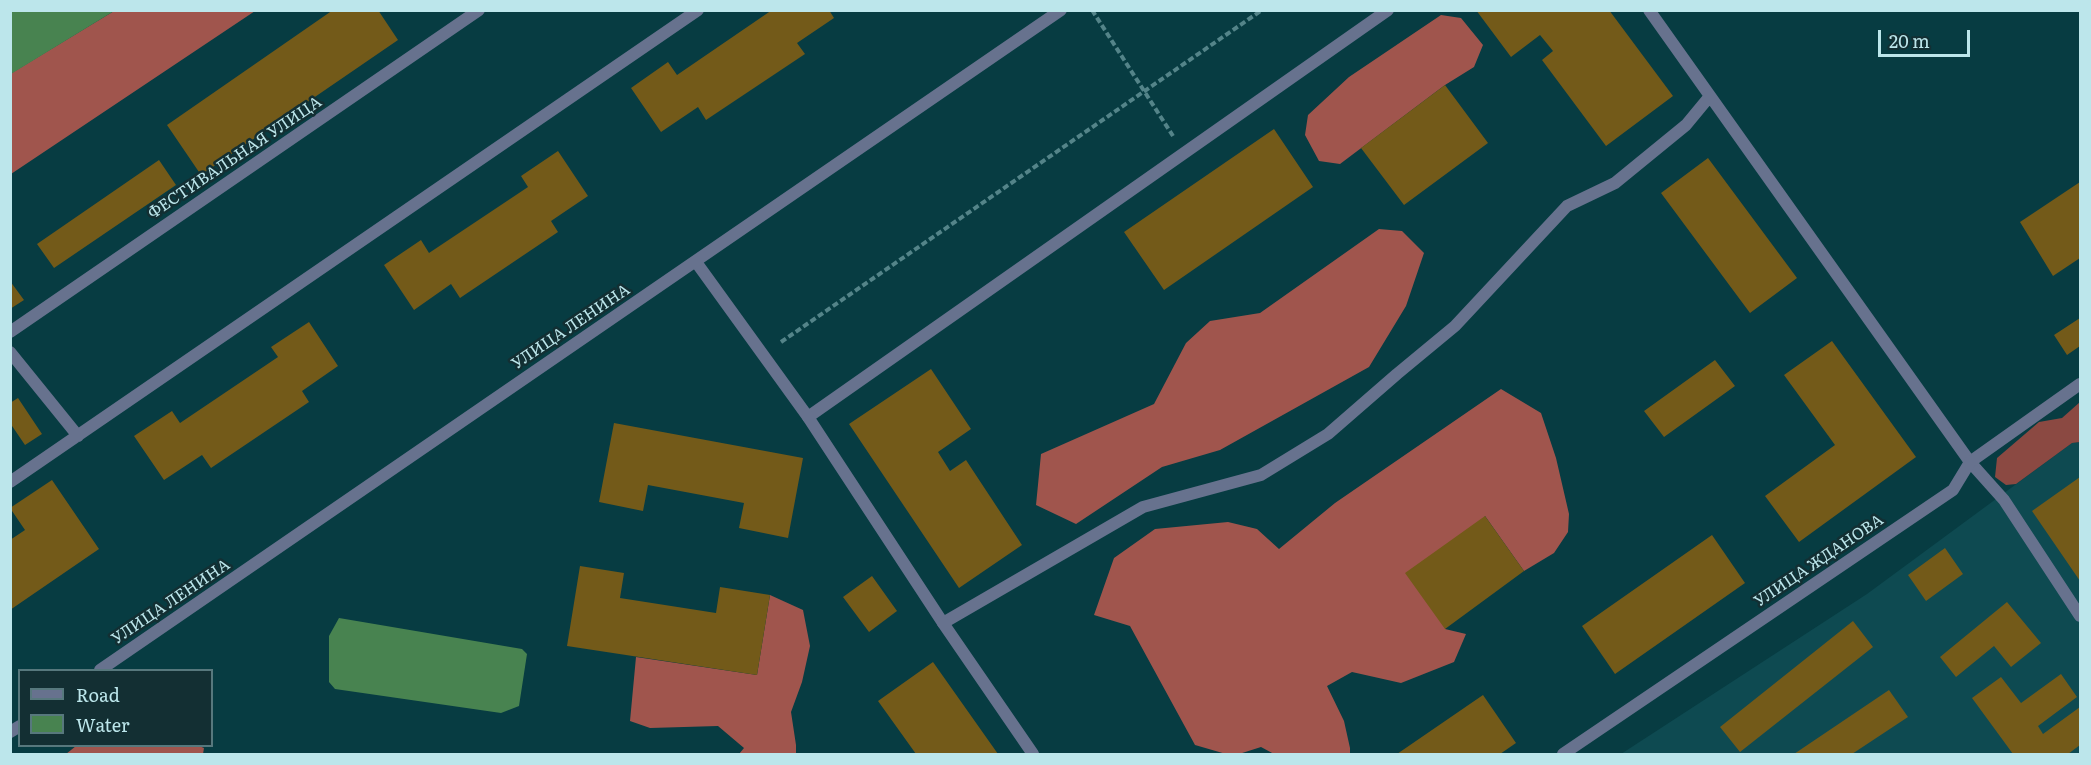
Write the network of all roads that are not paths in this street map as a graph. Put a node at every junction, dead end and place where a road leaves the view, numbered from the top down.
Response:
1 (479, 10) edge
2 (698, 10) edge
3 (1061, 10) edge
4 (1388, 10) edge
5 (1649, 10) edge
6 (1710, 96) junction
7 (696, 262) junction
8 (10, 332) edge
9 (10, 352) edge
10 (2080, 384) edge
11 (808, 417) junction
12 (78, 436) junction
13 (1970, 462) junction
14 (10, 482) edge
15 (2080, 616) edge
16 (943, 623) junction
17 (101, 669) edge
18 (1033, 754) edge
19 (1563, 754) edge

1 - 8 street, ФЕСТИВАЛЬНАЯ УЛИЦА
2 - 12 street
3 - 7 street, УЛИЦА ЛЕНИНА
4 - 11 street
5 - 6 street
6 - 13 street
6 - 16 street
7 - 11 street
7 - 17 street, УЛИЦА ЛЕНИНА
9 - 12 street
10 - 13 street, УЛИЦА ЖДАНОВА
11 - 16 street
12 - 14 street
13 - 15 street
13 - 19 street, УЛИЦА ЖДАНОВА
16 - 18 street

